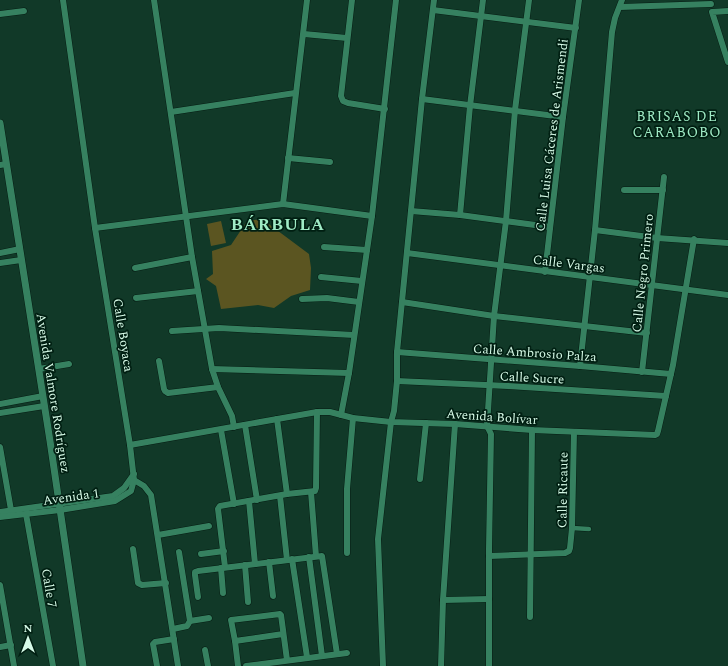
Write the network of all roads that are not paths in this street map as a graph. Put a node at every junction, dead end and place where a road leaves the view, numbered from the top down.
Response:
1 (63, 0) edge
2 (154, 0) edge
3 (307, 0) edge
4 (352, 0) edge
5 (396, 0) edge
6 (434, 0) edge
7 (483, 0) edge
8 (529, 0) edge
9 (579, 0) edge
10 (711, 2) edge
11 (621, 3) edge
12 (676, 3) edge
13 (433, 10) junction
14 (24, 11) dead end
15 (728, 11) edge
16 (712, 12) junction
17 (0, 14) edge
18 (481, 16) junction
19 (527, 23) junction
20 (576, 28) junction
21 (304, 34) junction
22 (347, 38) junction
23 (728, 62) edge
24 (295, 93) junction
25 (422, 99) junction
26 (470, 106) junction
27 (385, 109) junction
28 (514, 110) junction
29 (171, 112) junction
30 (563, 117) junction
31 (0, 123) edge
32 (288, 158) junction
33 (330, 162) dead end
34 (3, 165) edge
35 (664, 177) dead end
36 (624, 190) dead end
37 (663, 190) junction
38 (283, 204) junction
39 (411, 211) junction
40 (186, 215) junction
41 (460, 215) junction
42 (372, 216) junction
43 (506, 221) junction
44 (550, 227) junction
45 (95, 228) junction
46 (595, 230) junction
47 (657, 238) junction
48 (694, 240) junction
49 (728, 243) edge
50 (324, 247) dead end
51 (20, 249) junction
52 (367, 250) junction
53 (0, 253) edge
54 (407, 253) junction
55 (192, 258) junction
56 (22, 260) junction
57 (0, 263) edge
58 (500, 266) junction
59 (135, 268) dead end
60 (545, 272) junction
61 (321, 277) dead end
62 (589, 277) junction
63 (362, 281) junction
64 (652, 284) junction
65 (685, 290) junction
66 (198, 291) junction
67 (728, 295) edge
68 (136, 298) dead end
69 (302, 299) dead end
70 (359, 302) junction
71 (402, 302) junction
72 (494, 316) junction
73 (584, 325) junction
74 (205, 328) junction
75 (172, 331) dead end
76 (647, 333) junction
77 (354, 335) junction
78 (397, 352) junction
79 (492, 359) junction
80 (159, 361) dead end
81 (69, 364) dead end
82 (580, 366) junction
83 (39, 369) junction
84 (212, 369) junction
85 (642, 372) junction
86 (350, 373) junction
87 (671, 374) junction
88 (396, 381) junction
89 (489, 386) junction
90 (218, 387) junction
91 (43, 396) junction
92 (666, 396) junction
93 (0, 404) edge
94 (44, 406) junction
95 (317, 412) junction
96 (0, 413) edge
97 (341, 415) junction
98 (353, 418) junction
99 (277, 419) junction
100 (392, 422) junction
101 (426, 423) junction
102 (455, 424) junction
103 (245, 425) junction
104 (488, 426) junction
105 (234, 427) junction
106 (221, 430) junction
107 (532, 430) junction
108 (574, 432) junction
109 (130, 445) junction
110 (0, 446) edge
111 (134, 477) junction
112 (420, 479) dead end
113 (311, 492) junction
114 (287, 494) junction
115 (280, 496) junction
116 (257, 500) junction
117 (249, 502) junction
118 (234, 504) junction
119 (59, 507) junction
120 (11, 510) junction
121 (0, 512) edge
122 (26, 514) junction
123 (0, 517) edge
124 (209, 526) dead end
125 (572, 528) junction
126 (589, 529) dead end
127 (158, 535) junction
128 (133, 549) dead end
129 (224, 551) junction
130 (179, 552) dead end
131 (347, 553) dead end
132 (201, 554) dead end
133 (530, 554) junction
134 (316, 556) junction
135 (488, 556) junction
136 (309, 557) junction
137 (290, 559) junction
138 (269, 562) junction
139 (255, 564) junction
140 (245, 565) junction
141 (223, 568) junction
142 (166, 583) junction
143 (0, 585) edge
144 (223, 593) dead end
145 (273, 596) dead end
146 (198, 597) dead end
147 (488, 599) junction
148 (443, 600) junction
149 (248, 602) dead end
150 (530, 617) dead end
151 (209, 618) dead end
152 (190, 621) junction
153 (173, 629) junction
154 (283, 634) junction
155 (174, 638) junction
156 (235, 641) junction
157 (10, 645) junction
158 (0, 647) edge
159 (205, 650) dead end
160 (347, 653) dead end
161 (337, 654) junction
162 (322, 656) junction
163 (307, 657) junction
164 (291, 662) edge
165 (14, 666) edge
166 (53, 666) edge
167 (83, 666) edge
168 (156, 666) edge
169 (178, 666) edge
170 (208, 666) edge
171 (238, 666) edge
172 (246, 666) edge
173 (383, 666) edge
174 (441, 666) edge
175 (489, 666) edge

1 - 45 street, Calle Boyaca
2 - 29 street
3 - 21 street
4 - 22 street
5 - 27 street
6 - 13 street
7 - 18 street
8 - 19 street
9 - 20 street, Calle Luisa Cáceres de Arismendi
10 - 12 street
10 - 16 street
11 - 12 street
11 - 46 street
13 - 18 street
13 - 25 street
14 - 17 street
15 - 16 street
16 - 23 street
18 - 19 street
18 - 26 street
19 - 20 street
19 - 28 street
20 - 30 street, Calle Luisa Cáceres de Arismendi
21 - 22 street
21 - 24 street
22 - 27 street
24 - 29 street
24 - 32 street
25 - 26 street
25 - 39 street
26 - 28 street
26 - 41 street
27 - 42 street
28 - 30 street
28 - 43 street
29 - 40 street
30 - 44 street, Calle Luisa Cáceres de Arismendi
31 - 34 street, Avenida Valmore Rodríguez
32 - 33 street
32 - 38 street
34 - 51 street, Avenida Valmore Rodríguez
35 - 37 street, Calle Negro Primero
36 - 37 street
37 - 47 street, Calle Negro Primero
38 - 40 street
38 - 42 street
39 - 41 street
39 - 54 street
40 - 45 street
40 - 55 street
41 - 43 street
42 - 52 street
43 - 44 street
43 - 58 street
44 - 60 street, Calle Luisa Cáceres de Arismendi
45 - 109 street, Calle Boyaca
46 - 47 street
46 - 62 street
47 - 48 street
47 - 64 street, Calle Negro Primero
48 - 49 street
48 - 65 street, Avenida Bolívar
50 - 52 street
51 - 53 street
51 - 56 street, Avenida Valmore Rodríguez
52 - 63 street
54 - 58 street, Calle Vargas
54 - 71 street
55 - 59 street
55 - 66 street
56 - 57 street
56 - 83 street, Avenida Valmore Rodríguez
58 - 60 street, Calle Vargas
58 - 72 street
60 - 62 street, Calle Vargas
61 - 63 street
62 - 64 street, Calle Vargas
62 - 73 street
63 - 70 street
64 - 65 street, Calle Vargas
64 - 76 street, Calle Negro Primero
65 - 67 street, Calle Vargas
65 - 87 street, Avenida Bolívar
66 - 68 street
66 - 74 street
69 - 70 street
70 - 77 street
71 - 72 street
71 - 78 street
72 - 73 street
72 - 79 street
73 - 76 street
73 - 82 street
74 - 75 street
74 - 77 street
74 - 84 street
76 - 85 street, Calle Negro Primero
77 - 86 street
78 - 79 street, Calle Ambrosio Palza
78 - 88 street
79 - 82 street, Calle Ambrosio Palza
79 - 89 street
80 - 90 street
81 - 83 street
82 - 85 street, Calle Ambrosio Palza
83 - 91 street, Avenida Valmore Rodríguez
84 - 86 street
84 - 90 street
85 - 87 street, Calle Ambrosio Palza
86 - 97 street
87 - 92 street, Avenida Bolívar
88 - 89 street, Calle Sucre
88 - 100 street
89 - 92 street, Calle Sucre
89 - 104 street
90 - 105 street
91 - 93 street
91 - 94 street, Avenida Valmore Rodríguez
92 - 108 street, Avenida Bolívar
94 - 96 street
94 - 119 street, Avenida Valmore Rodríguez
95 - 97 street, Avenida Bolívar
95 - 99 street, Avenida Bolívar
95 - 113 street
97 - 98 street, Avenida Bolívar
98 - 100 street, Avenida Bolívar
98 - 131 street
99 - 103 street, Avenida Bolívar
99 - 114 street
100 - 101 street, Avenida Bolívar
100 - 173 street
101 - 102 street, Avenida Bolívar
101 - 112 street
102 - 104 street, Avenida Bolívar
102 - 148 street
103 - 105 street, Avenida Bolívar
103 - 116 street
104 - 107 street, Avenida Bolívar
104 - 135 street
105 - 106 street, Avenida Bolívar
106 - 109 street, Avenida Bolívar
106 - 118 street
107 - 108 street, Avenida Bolívar
107 - 133 street
108 - 125 street, Calle Ricaute
109 - 111 street, Calle Boyaca
110 - 120 street
111 - 119 street, Avenida 1
111 - 127 street
113 - 114 street
113 - 134 street
114 - 115 street
115 - 116 street
115 - 137 street
116 - 117 street
117 - 118 street
117 - 139 street
118 - 129 street
119 - 120 street, Avenida 1
119 - 122 street, Avenida 1
119 - 167 street, Avenida Valmore Rodríguez
120 - 121 street, Avenida 1
122 - 123 street, Avenida 1
122 - 166 street, Calle 7
124 - 127 street
125 - 126 street
125 - 133 street, Calle Ricaute
127 - 142 street
128 - 142 street
129 - 132 street
129 - 141 street
130 - 152 street
133 - 135 street
133 - 150 street
134 - 136 street
134 - 161 street
135 - 147 street
136 - 137 street
136 - 162 street
137 - 138 street
137 - 163 street
138 - 139 street
138 - 145 street
139 - 140 street
140 - 141 street
140 - 149 street
141 - 144 street
141 - 146 street
142 - 153 street
143 - 157 street
147 - 148 street
147 - 175 street
148 - 174 street
151 - 152 street
152 - 153 street
153 - 155 street
154 - 156 street
154 - 156 street
154 - 164 street
155 - 168 street
155 - 169 street
156 - 171 street
157 - 158 street
157 - 165 street
159 - 170 street
160 - 161 street
161 - 162 street
162 - 163 street
163 - 164 street
164 - 172 street

